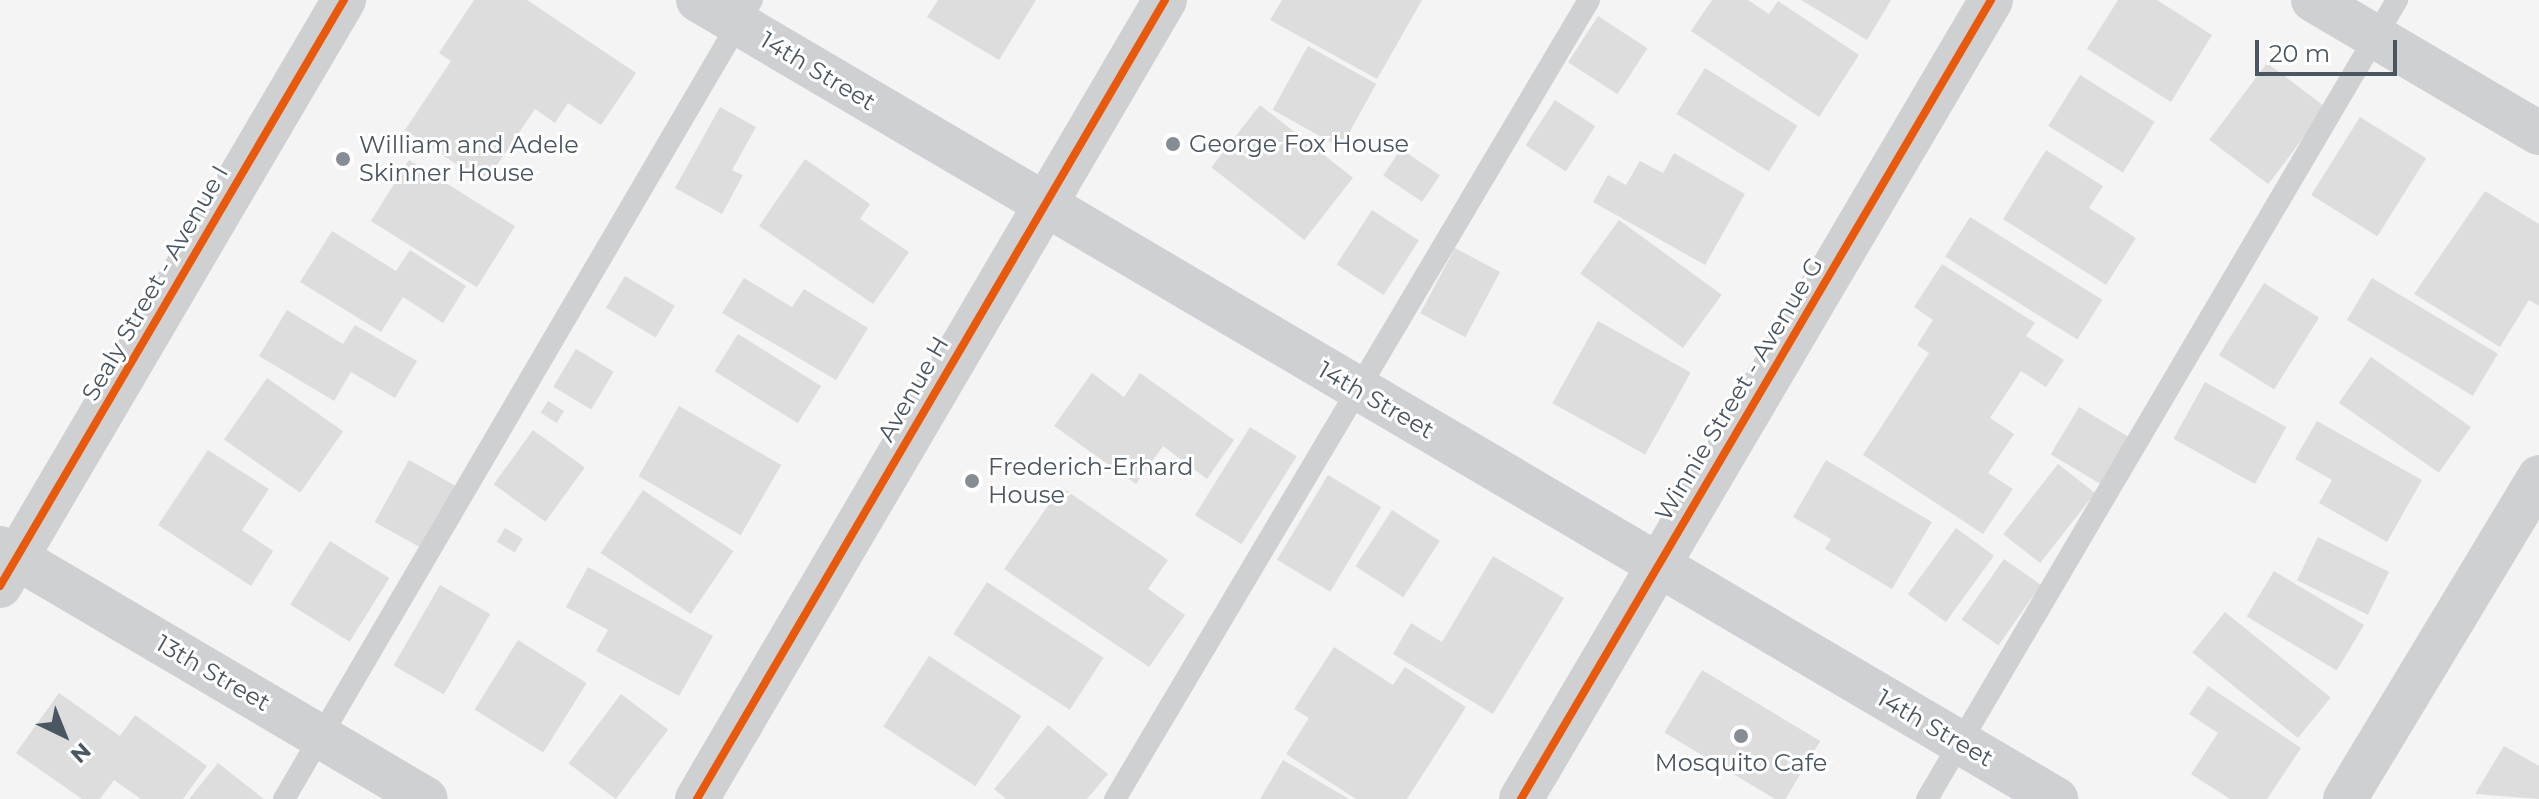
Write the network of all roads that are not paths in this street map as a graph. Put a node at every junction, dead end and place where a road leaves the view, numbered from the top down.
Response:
1 (344, 0) edge
2 (698, 0) edge
3 (1165, 0) edge
4 (1589, 0) edge
5 (1991, 0) edge
6 (2313, 0) edge
7 (745, 12) edge
8 (2386, 18) edge
9 (2539, 133) edge
10 (1044, 205) junction
11 (1361, 392) junction
12 (2539, 477) edge
13 (6, 564) edge
14 (1658, 566) junction
15 (320, 737) junction
16 (1960, 743) junction
17 (284, 799) edge
18 (426, 799) edge
19 (697, 799) edge
20 (1115, 799) edge
21 (1521, 799) edge
22 (1927, 799) edge
23 (2056, 799) edge
24 (2345, 799) edge

1 - 13 street, Sealy Street - Avenue I
2 - 7 main road, 14th Street
3 - 10 street, Avenue H
4 - 11 lane
5 - 14 street, Winnie Street - Avenue G
6 - 8 street
7 - 10 main road, 14th Street
7 - 15 lane
8 - 9 street
8 - 16 lane
10 - 11 main road, 14th Street
10 - 19 street, Avenue H
11 - 14 main road, 14th Street
11 - 20 lane
12 - 24 street
13 - 15 street, 13th Street
14 - 16 main road, 14th Street
14 - 21 street, Winnie Street - Avenue G
15 - 17 lane
15 - 18 street, 13th Street
16 - 22 lane
16 - 23 main road, 14th Street

